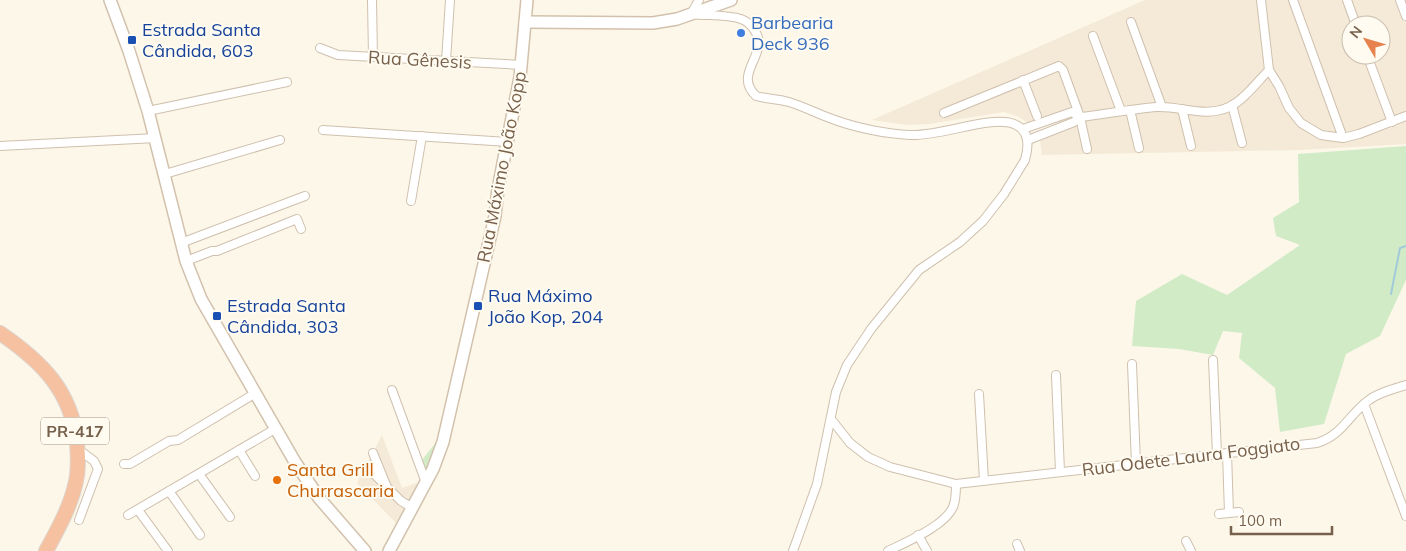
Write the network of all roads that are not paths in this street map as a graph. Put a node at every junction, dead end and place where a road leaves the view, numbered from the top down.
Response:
1 (110, 0) edge
2 (372, 0) edge
3 (450, 0) edge
4 (527, 0) edge
5 (699, 0) edge
6 (731, 0) edge
7 (1261, 0) edge
8 (1293, 0) edge
9 (1347, 0) edge
10 (1400, 0) edge
11 (691, 14) junction
12 (1352, 15) edge
13 (1406, 16) edge
14 (525, 22) junction
15 (1131, 22) dead end
16 (1093, 36) dead end
17 (320, 48) dead end
18 (373, 57) junction
19 (446, 61) junction
20 (522, 65) junction
21 (1371, 65) edge
22 (1269, 70) junction
23 (1023, 80) junction
24 (287, 82) dead end
25 (1232, 106) junction
26 (1162, 107) junction
27 (1182, 109) junction
28 (1130, 110) junction
29 (1121, 111) junction
30 (148, 112) junction
31 (944, 113) dead end
32 (1038, 116) dead end
33 (1406, 116) edge
34 (1080, 117) junction
35 (1048, 120) junction
36 (1392, 122) junction
37 (1023, 129) junction
38 (323, 130) dead end
39 (1051, 130) junction
40 (422, 136) junction
41 (156, 138) junction
42 (1343, 138) junction
43 (280, 140) dead end
44 (1028, 140) junction
45 (508, 142) junction
46 (1242, 143) dead end
47 (0, 146) edge
48 (1191, 146) dead end
49 (1139, 148) dead end
50 (1087, 150) dead end
51 (165, 174) junction
52 (305, 196) dead end
53 (411, 201) dead end
54 (301, 229) dead end
55 (181, 243) junction
56 (186, 261) junction
57 (0, 333) edge
58 (1214, 360) dead end
59 (1132, 364) dead end
60 (1056, 375) dead end
61 (1406, 385) edge
62 (392, 390) dead end
63 (254, 394) junction
64 (979, 394) dead end
65 (1364, 404) junction
66 (831, 418) junction
67 (275, 429) junction
68 (78, 449) junction
69 (239, 450) junction
70 (373, 453) dead end
71 (1227, 453) junction
72 (1217, 454) junction
73 (124, 464) dead end
74 (1136, 464) junction
75 (1060, 472) junction
76 (199, 474) junction
77 (256, 476) dead end
78 (984, 481) junction
79 (426, 483) junction
80 (956, 484) junction
81 (169, 491) junction
82 (413, 508) junction
83 (138, 510) junction
84 (1239, 512) dead end
85 (1229, 513) junction
86 (1220, 514) dead end
87 (128, 515) dead end
88 (1406, 516) edge
89 (230, 517) dead end
90 (79, 520) dead end
91 (401, 530) junction
92 (200, 535) dead end
93 (918, 535) junction
94 (1186, 541) dead end
95 (365, 549) edge
96 (46, 551) edge
97 (168, 551) edge
98 (389, 551) edge
99 (395, 551) edge
100 (793, 551) edge
101 (888, 551) edge
102 (927, 551) edge
103 (1191, 551) edge

1 - 30 main road
2 - 18 street
3 - 19 street
4 - 14 main road, Rua Máximo João Kopp
5 - 11 street
6 - 11 main road
7 - 22 street
8 - 42 street
9 - 12 street
10 - 13 street
11 - 14 main road
11 - 37 street
14 - 20 main road, Rua Máximo João Kopp
15 - 26 street
16 - 29 street
17 - 18 street, Rua Gênesis
18 - 19 street, Rua Gênesis
19 - 20 street, Rua Gênesis
20 - 45 main road, Rua Máximo João Kopp
21 - 36 street
22 - 25 street
22 - 42 street
23 - 31 street
23 - 32 street
23 - 34 street
24 - 30 street
25 - 27 street
25 - 46 street
26 - 27 street
26 - 28 street
27 - 48 street
28 - 29 street
28 - 49 street
29 - 34 street
30 - 41 main road
33 - 36 street
34 - 35 street
34 - 39 street
34 - 50 street
35 - 37 street
35 - 39 street
36 - 42 street
37 - 44 street
38 - 40 street
39 - 44 street
40 - 45 street
40 - 53 street
41 - 47 street
41 - 51 main road
43 - 51 street
44 - 66 street
45 - 79 main road, Rua Máximo João Kopp
51 - 55 main road
52 - 55 street
54 - 56 street
55 - 56 main road
56 - 63 main road
57 - 68 highway, PR-417
58 - 72 street
59 - 74 street
60 - 75 street
61 - 65 street, Rua Odete Laura Foggiato
62 - 79 street
63 - 67 main road
63 - 73 street
64 - 78 street
65 - 71 street, Rua Odete Laura Foggiato
65 - 88 street
66 - 80 street
66 - 100 street
67 - 69 street
67 - 95 main road
68 - 90 street
68 - 96 highway, PR-417
69 - 76 street
69 - 77 street
70 - 82 street
71 - 72 street, Rua Odete Laura Foggiato
71 - 85 street
72 - 74 street, Rua Odete Laura Foggiato
74 - 75 street, Rua Odete Laura Foggiato
75 - 78 street, Rua Odete Laura Foggiato
76 - 81 street
76 - 89 street
78 - 80 street, Rua Odete Laura Foggiato
79 - 82 main road, Rua Máximo João Kopp
80 - 93 street
81 - 83 street
81 - 92 street
82 - 91 main road, Rua Máximo João Kopp
83 - 87 street
83 - 97 street
84 - 85 street
85 - 86 street
91 - 98 main road, Rua Máximo João Kopp
91 - 99 main road, Rua Máximo João Kopp
93 - 101 street
93 - 102 street
94 - 103 street

